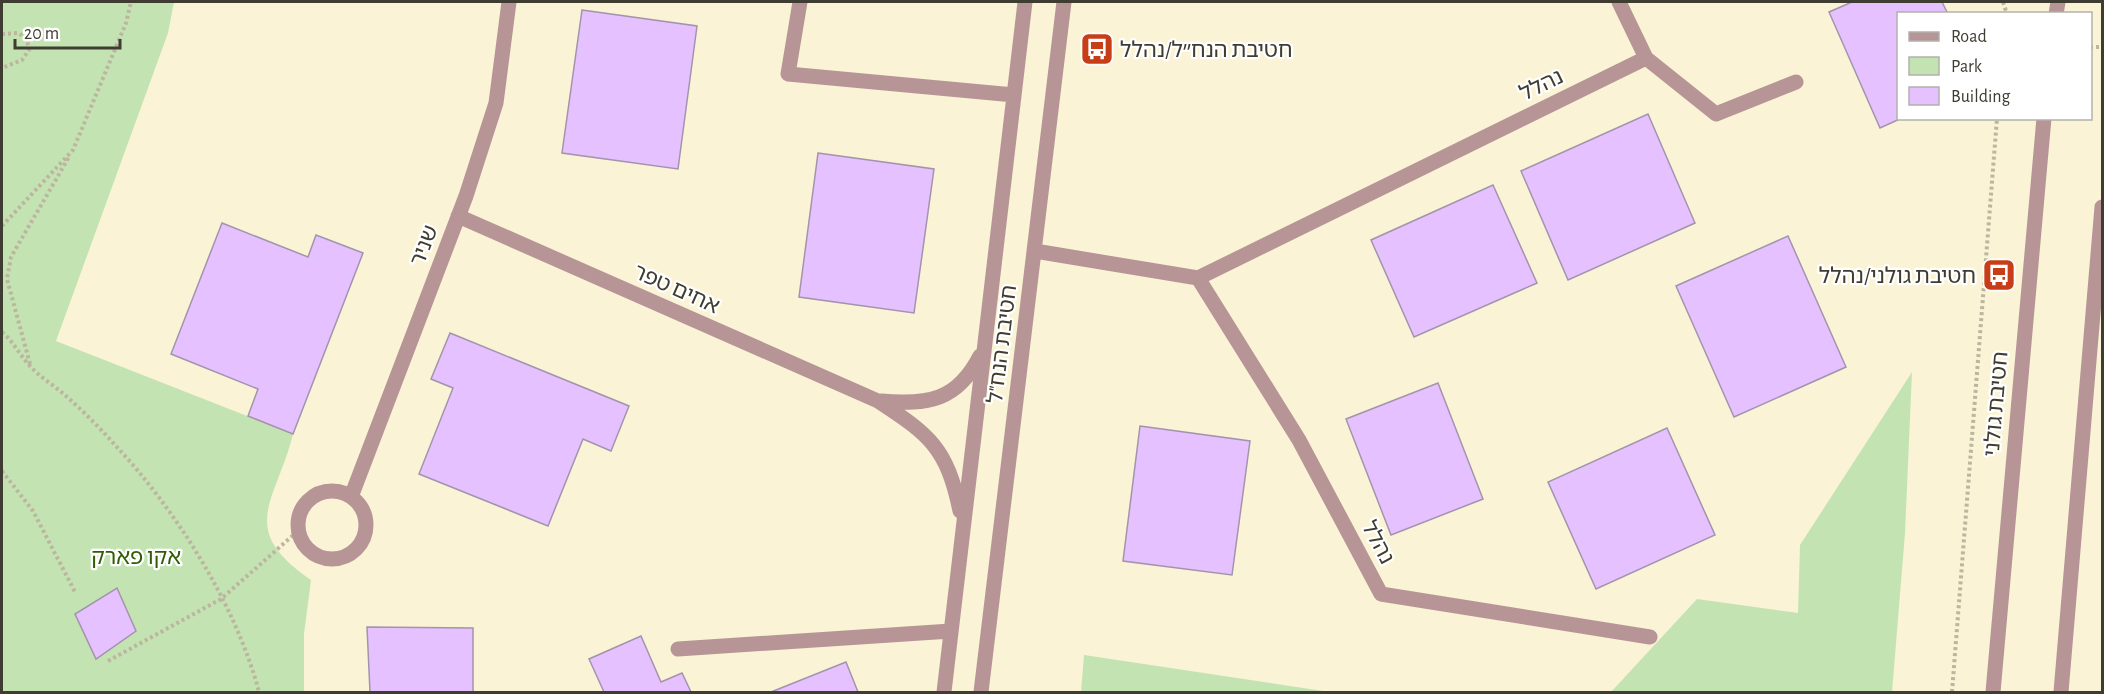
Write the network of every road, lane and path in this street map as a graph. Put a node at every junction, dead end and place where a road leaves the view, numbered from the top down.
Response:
1 (131, 2) edge
2 (509, 2) edge
3 (800, 2) edge
4 (1025, 2) edge
5 (1064, 2) edge
6 (1619, 2) edge
7 (2, 34) edge
8 (1646, 58) junction
9 (2, 68) edge
10 (1796, 82) dead end
11 (1014, 95) junction
12 (1997, 120) edge
13 (2043, 120) edge
14 (73, 150) junction
15 (2103, 207) edge
16 (458, 216) junction
17 (2, 226) edge
18 (1035, 251) junction
19 (1198, 278) junction
20 (2, 332) edge
21 (984, 348) junction
22 (31, 368) junction
23 (878, 401) junction
24 (2, 471) edge
25 (351, 497) junction
26 (963, 525) junction
27 (298, 531) junction
28 (75, 592) dead end
29 (221, 599) junction
30 (951, 631) junction
31 (1650, 637) dead end
32 (678, 650) dead end
33 (108, 661) dead end
34 (260, 693) edge
35 (944, 693) edge
36 (981, 693) edge
37 (1952, 693) edge
38 (1993, 693) edge
39 (2061, 693) edge

1 - 14 path
2 - 16 street, שניר
3 - 11 street
4 - 11 street, חטיבת הנח"ל
5 - 18 street, חטיבת הנח"ל
6 - 8 street
7 - 9 path
8 - 10 street
8 - 19 street, נהלל
11 - 21 street, חטיבת הנח"ל
12 - 37 path
13 - 38 street, חטיבת גולני
14 - 17 path
14 - 22 path
15 - 39 street
16 - 23 street, אחים טפר
16 - 25 street, שניר
18 - 19 street
18 - 36 street, חטיבת הנח"ל
19 - 31 street, נהלל
20 - 22 path
21 - 23 street
21 - 26 street, חטיבת הנח"ל
22 - 29 path
23 - 26 street
24 - 28 path
25 - 27 street
25 - 27 street
26 - 30 street, חטיבת הנח"ל
27 - 29 path
29 - 33 path
29 - 34 path
30 - 32 street
30 - 35 street, חטיבת הנח"ל

